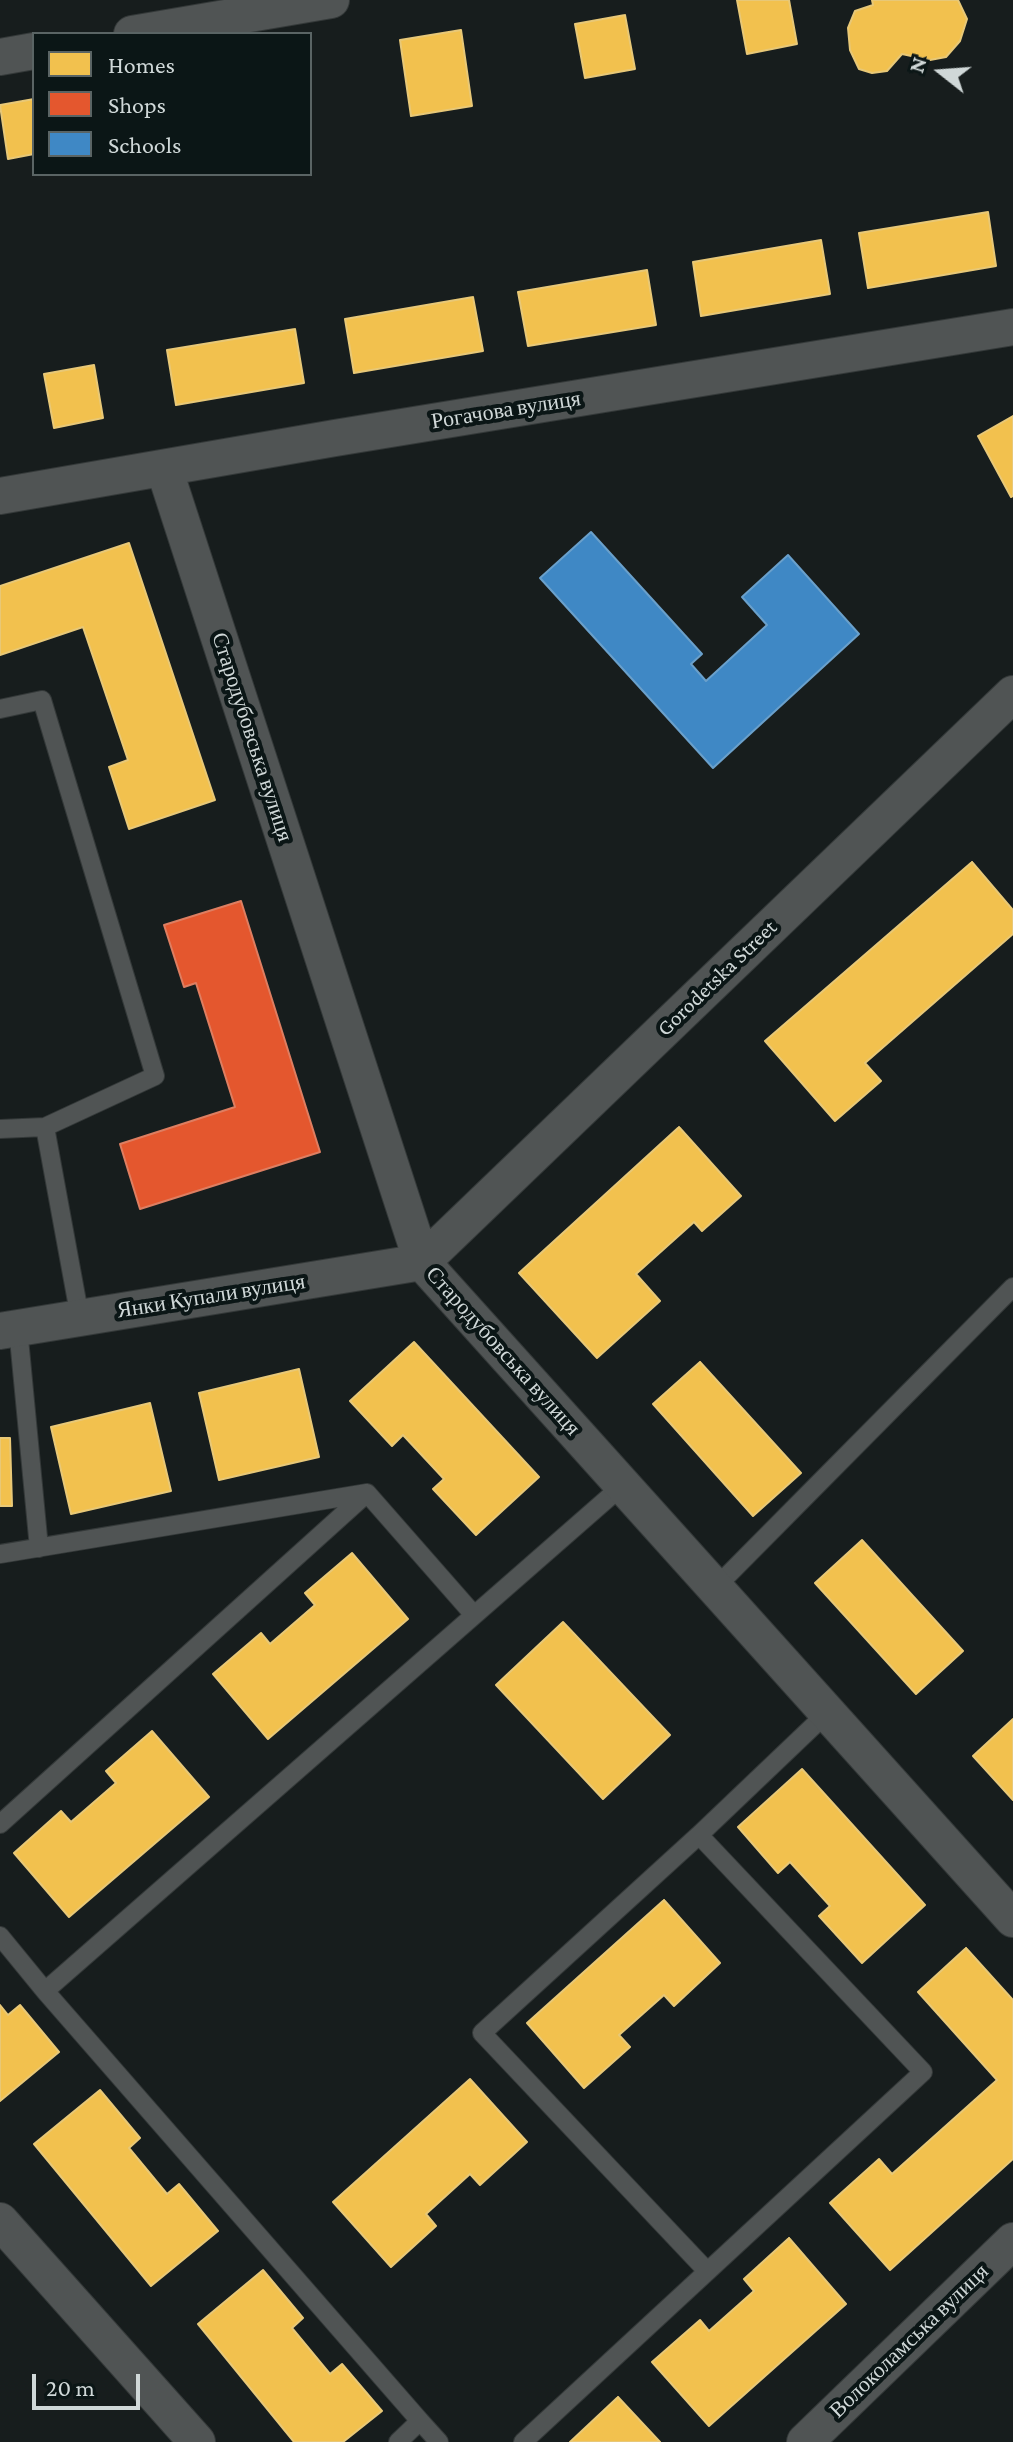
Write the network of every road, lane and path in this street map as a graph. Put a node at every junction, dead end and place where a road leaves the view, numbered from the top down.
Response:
1 (331, 0) edge
2 (144, 32) edge
3 (32, 51) edge
4 (0, 57) edge
5 (1013, 327) edge
6 (164, 468) junction
7 (0, 496) edge
8 (1013, 694) edge
9 (0, 709) edge
10 (45, 1127) junction
11 (0, 1129) edge
12 (422, 1262) junction
13 (1013, 1287) edge
14 (80, 1318) junction
15 (9, 1330) edge
16 (623, 1485) junction
17 (367, 1493) junction
18 (39, 1548) junction
19 (0, 1554) edge
20 (716, 1587) junction
21 (474, 1615) junction
22 (828, 1712) junction
23 (0, 1824) edge
24 (699, 1835) junction
25 (1013, 1919) edge
26 (0, 1936) edge
27 (45, 1991) junction
28 (0, 2221) edge
29 (1013, 2241) edge
30 (707, 2271) junction
31 (420, 2421) junction
32 (197, 2442) edge
33 (398, 2442) edge
34 (439, 2442) edge
35 (523, 2442) edge
36 (805, 2442) edge

1 - 2 street
3 - 4 street
5 - 6 street, Рогачова вулиця
6 - 7 street, Рогачова вулиця
6 - 12 street, Стародубовська вулиця
8 - 12 street, Gorodetska Street
9 - 10 lane
10 - 11 lane
10 - 14 lane
12 - 14 street, Янки Купали вулиця
12 - 16 street, Стародубовська вулиця
13 - 20 lane
14 - 15 street, Янки Купали вулиця
15 - 18 lane
16 - 20 street, Стародубовська вулиця
16 - 21 lane
17 - 18 lane
17 - 21 lane
17 - 23 lane
18 - 19 lane
20 - 22 street, Стародубовська вулиця
21 - 27 lane
22 - 24 lane
22 - 25 street, Стародубовська вулиця
24 - 30 lane
24 - 30 lane
26 - 27 lane
27 - 31 lane
28 - 32 street
29 - 36 street, Волоколамська вулиця
30 - 35 lane
31 - 33 lane
31 - 34 lane

